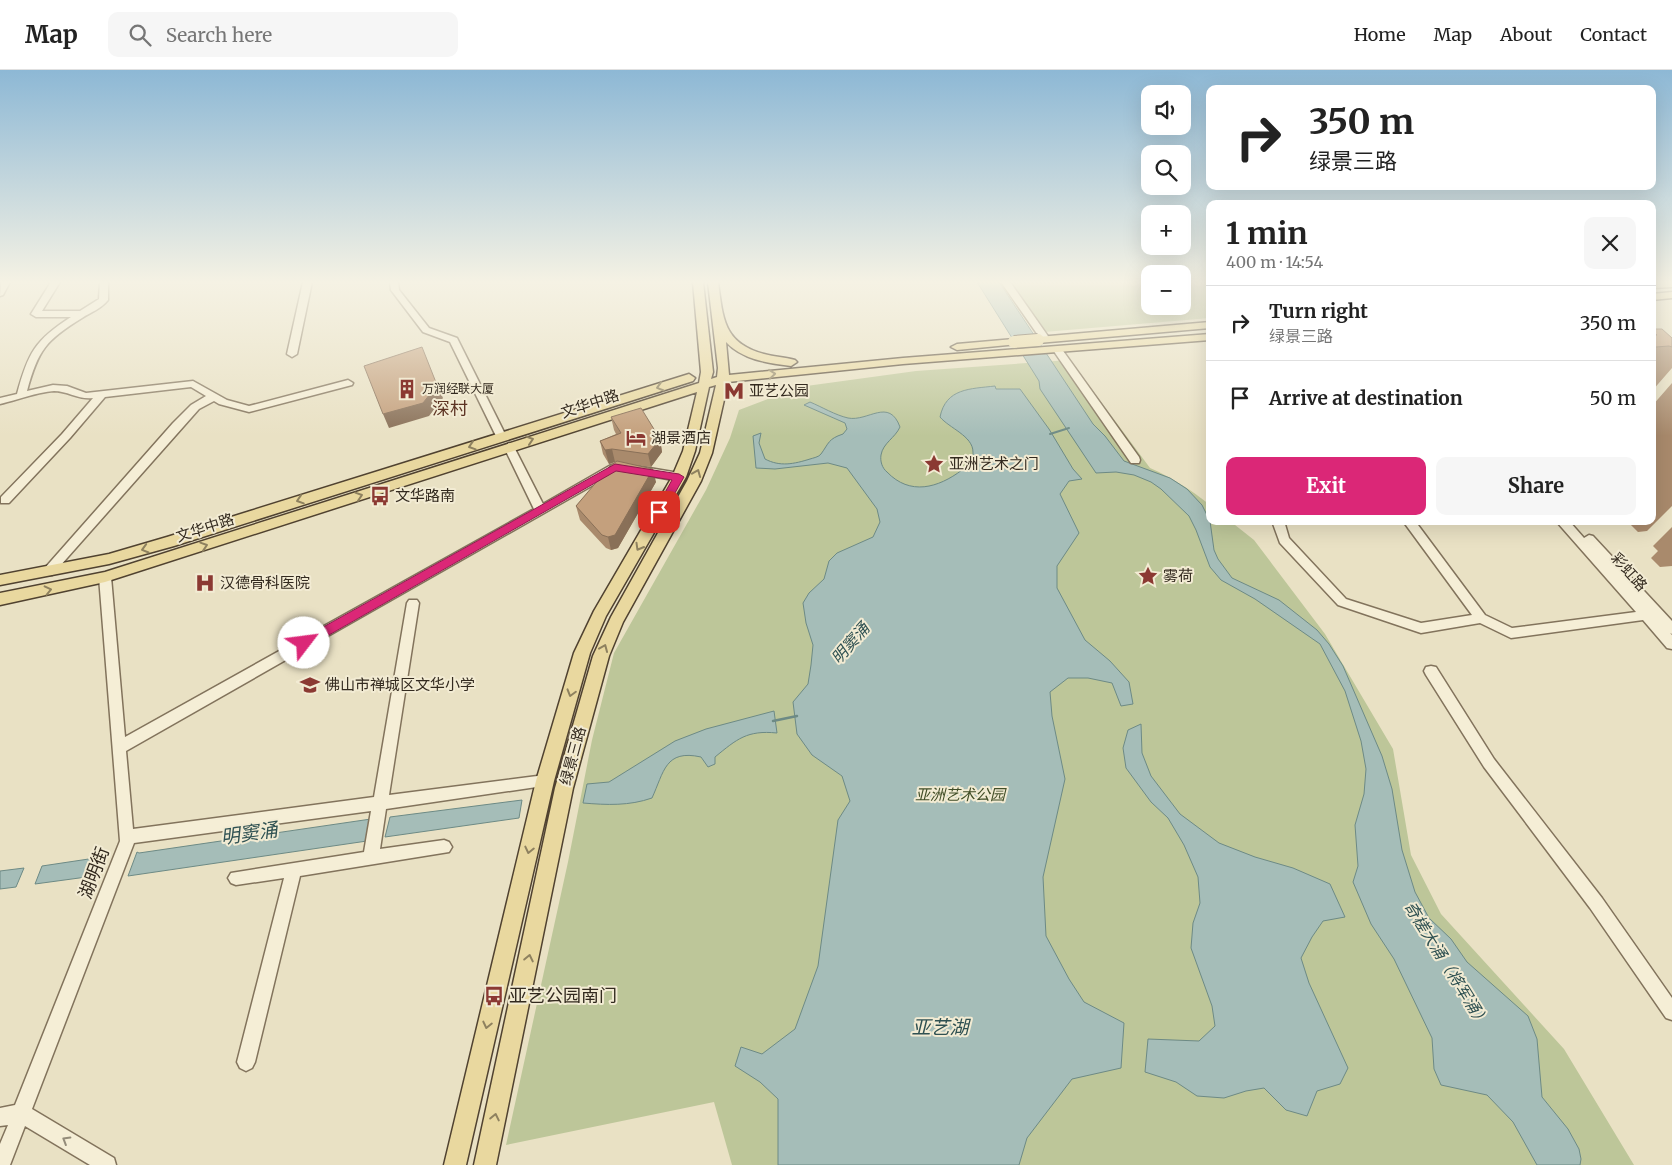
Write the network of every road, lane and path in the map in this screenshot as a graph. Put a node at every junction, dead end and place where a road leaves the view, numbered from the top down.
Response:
1 (51, 333) edge
2 (297, 333) edge
3 (435, 333) edge
4 (702, 333) edge
5 (719, 333) edge
6 (724, 333) edge
7 (1038, 333) edge
8 (1144, 333) edge
9 (1206, 337) edge
10 (1046, 345) junction
11 (292, 354) dead end
12 (791, 362) junction
13 (723, 374) junction
14 (706, 378) junction
15 (348, 383) dead end
16 (102, 394) junction
17 (21, 396) junction
18 (213, 397) junction
19 (0, 401) edge
20 (505, 442) junction
21 (1134, 460) dead end
22 (679, 477) junction
23 (4, 500) dead end
24 (540, 510) junction
25 (1279, 525) edge
26 (1412, 525) edge
27 (1566, 525) edge
28 (1577, 525) edge
29 (48, 572) junction
30 (105, 577) junction
31 (0, 580) edge
32 (0, 599) edge
33 (413, 603) dead end
34 (1646, 615) junction
35 (1481, 618) junction
36 (1672, 628) edge
37 (1672, 644) edge
38 (1432, 671) dead end
39 (119, 748) junction
40 (545, 781) junction
41 (380, 804) junction
42 (126, 837) junction
43 (444, 847) dead end
44 (371, 858) junction
45 (294, 869) junction
46 (236, 878) dead end
47 (1672, 1012) edge
48 (246, 1062) dead end
49 (21, 1112) junction
50 (0, 1117) edge
51 (1, 1165) edge
52 (108, 1165) edge
53 (454, 1165) edge
54 (486, 1165) edge

1 - 17 street
2 - 11 street
3 - 20 street
4 - 14 main road, 绿景三路
5 - 13 main road
6 - 12 main road
7 - 10 street
8 - 10 main road, 文华中路
9 - 10 main road, 文华中路
10 - 12 main road, 文华中路, bridge
13 -> 10 main road, 文华中路
10 - 21 street
12 - 13 main road, 文华中路
13 - 14 main road, 文华中路
54 -> 13 main road, 绿景三路
14 - 20 main road, 文华中路
14 - 22 main road, 绿景三路
15 - 18 street
16 - 17 street
16 - 18 street
16 - 23 street
17 - 19 street
18 - 29 street
20 - 24 street
20 -> 29 main road, 文华中路
30 -> 20 main road, 文华中路
22 - 24 street
22 -> 40 main road, 绿景三路
24 - 39 street
25 - 35 street
26 - 35 street
27 - 34 street, 彩虹路
28 - 36 street, 彩虹路
29 - 31 main road, 文华中路
32 -> 30 main road, 文华中路
30 - 39 street, 湖明街
33 - 41 street
34 - 35 street
34 - 37 street, 彩虹路
38 - 47 street
39 - 42 street, 湖明街
40 - 41 street
40 -> 53 main road, 绿景三路
41 - 42 street
41 - 44 street
42 - 49 street, 湖明街
43 - 44 street
44 - 45 street
45 - 46 street
45 - 48 street
49 - 50 street
49 - 51 street, 湖明街
52 -> 49 street

